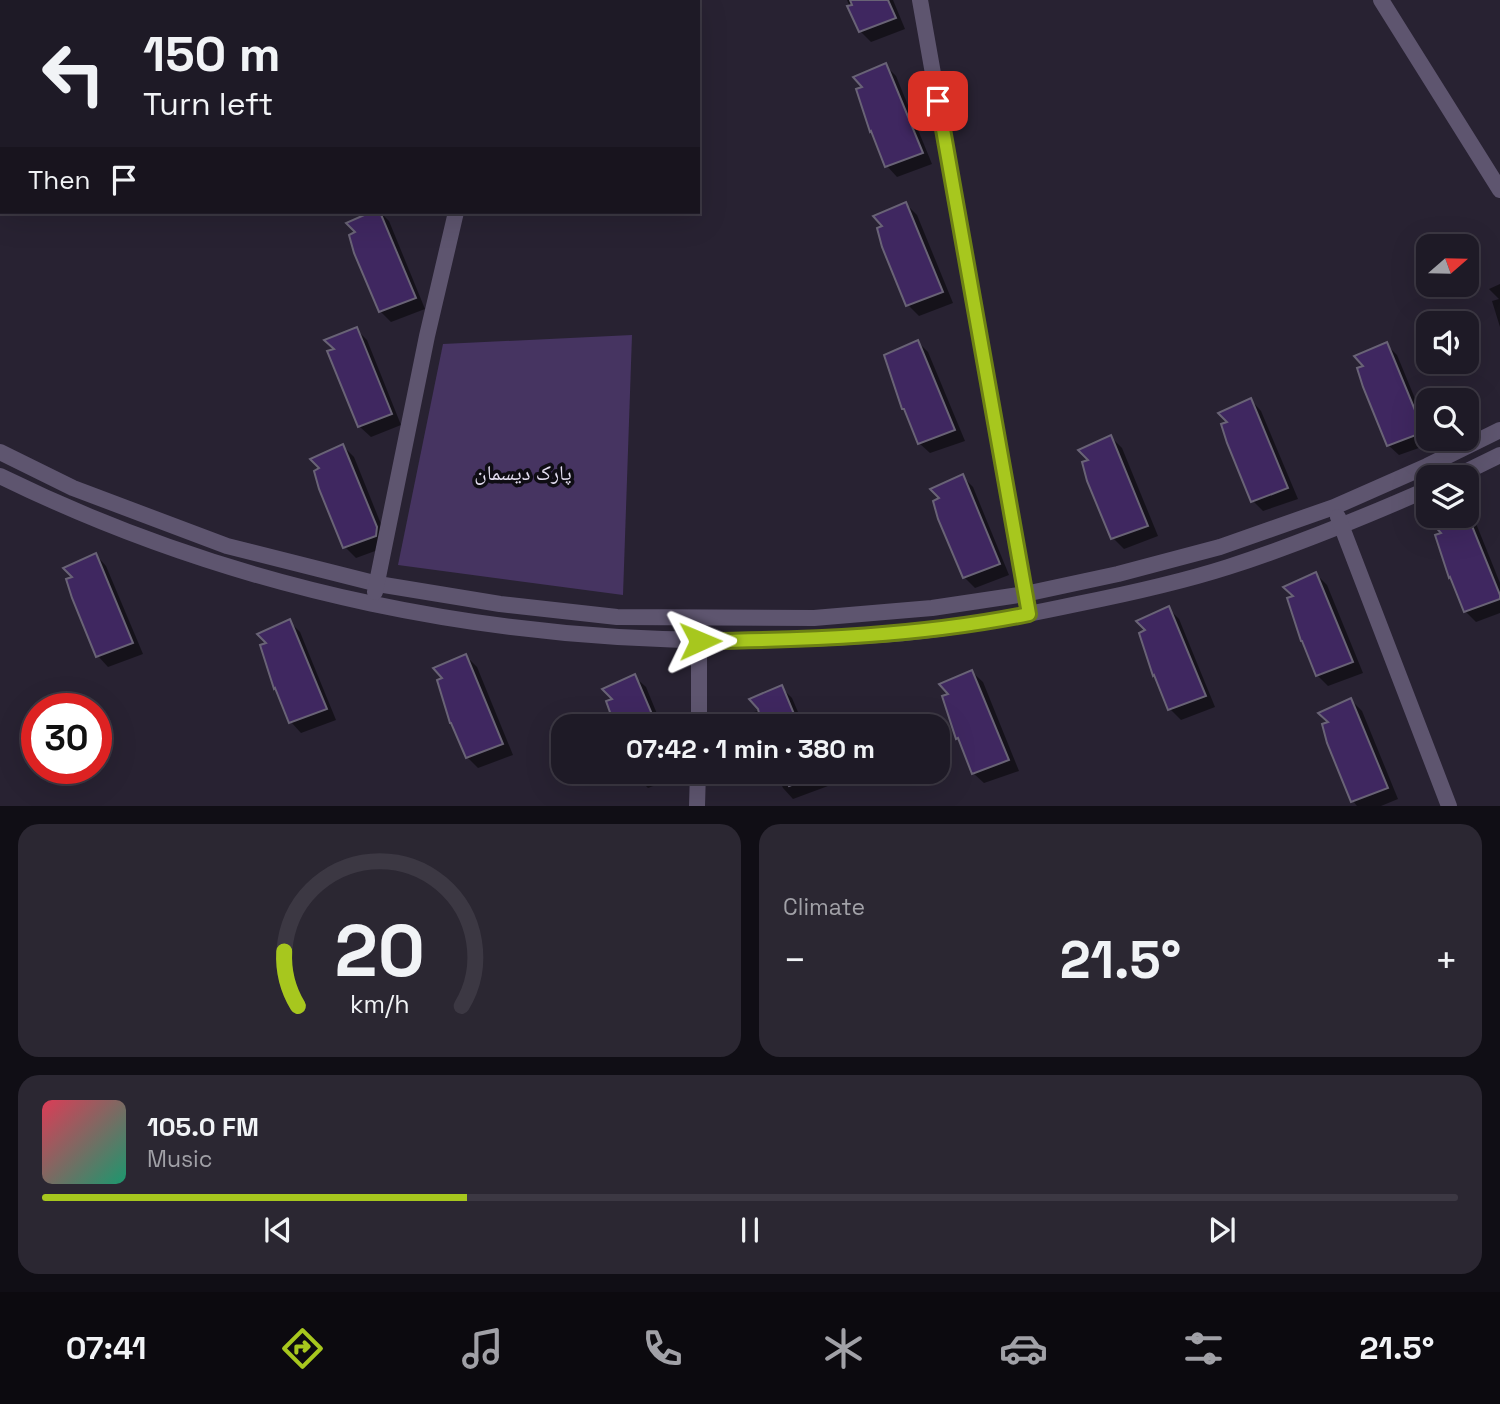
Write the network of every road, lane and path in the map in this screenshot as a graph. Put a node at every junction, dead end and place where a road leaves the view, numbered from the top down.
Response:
1 (920, 0) edge
2 (1381, 0) edge
3 (1500, 190) edge
4 (456, 214) edge
5 (1500, 430) edge
6 (0, 452) edge
7 (1500, 455) edge
8 (1479, 465) edge
9 (0, 476) edge
10 (1416, 494) edge
11 (1334, 507) junction
12 (1341, 527) junction
13 (378, 584) junction
14 (1025, 594) junction
15 (371, 604) junction
16 (1029, 614) junction
17 (699, 618) junction
18 (700, 641) junction
19 (699, 714) edge
20 (698, 784) edge
21 (698, 806) edge
22 (1448, 806) edge

1 - 14 street
2 - 3 street
4 - 13 street
5 - 11 street
6 - 13 street
7 - 8 street
9 - 15 street
10 - 12 street
11 - 12 street
11 - 14 street
12 - 16 street
12 - 22 street
13 - 15 street
13 - 17 street
14 - 16 street
14 - 17 street
15 - 18 street
16 - 18 street
17 - 18 street
18 - 19 street
20 - 21 street

